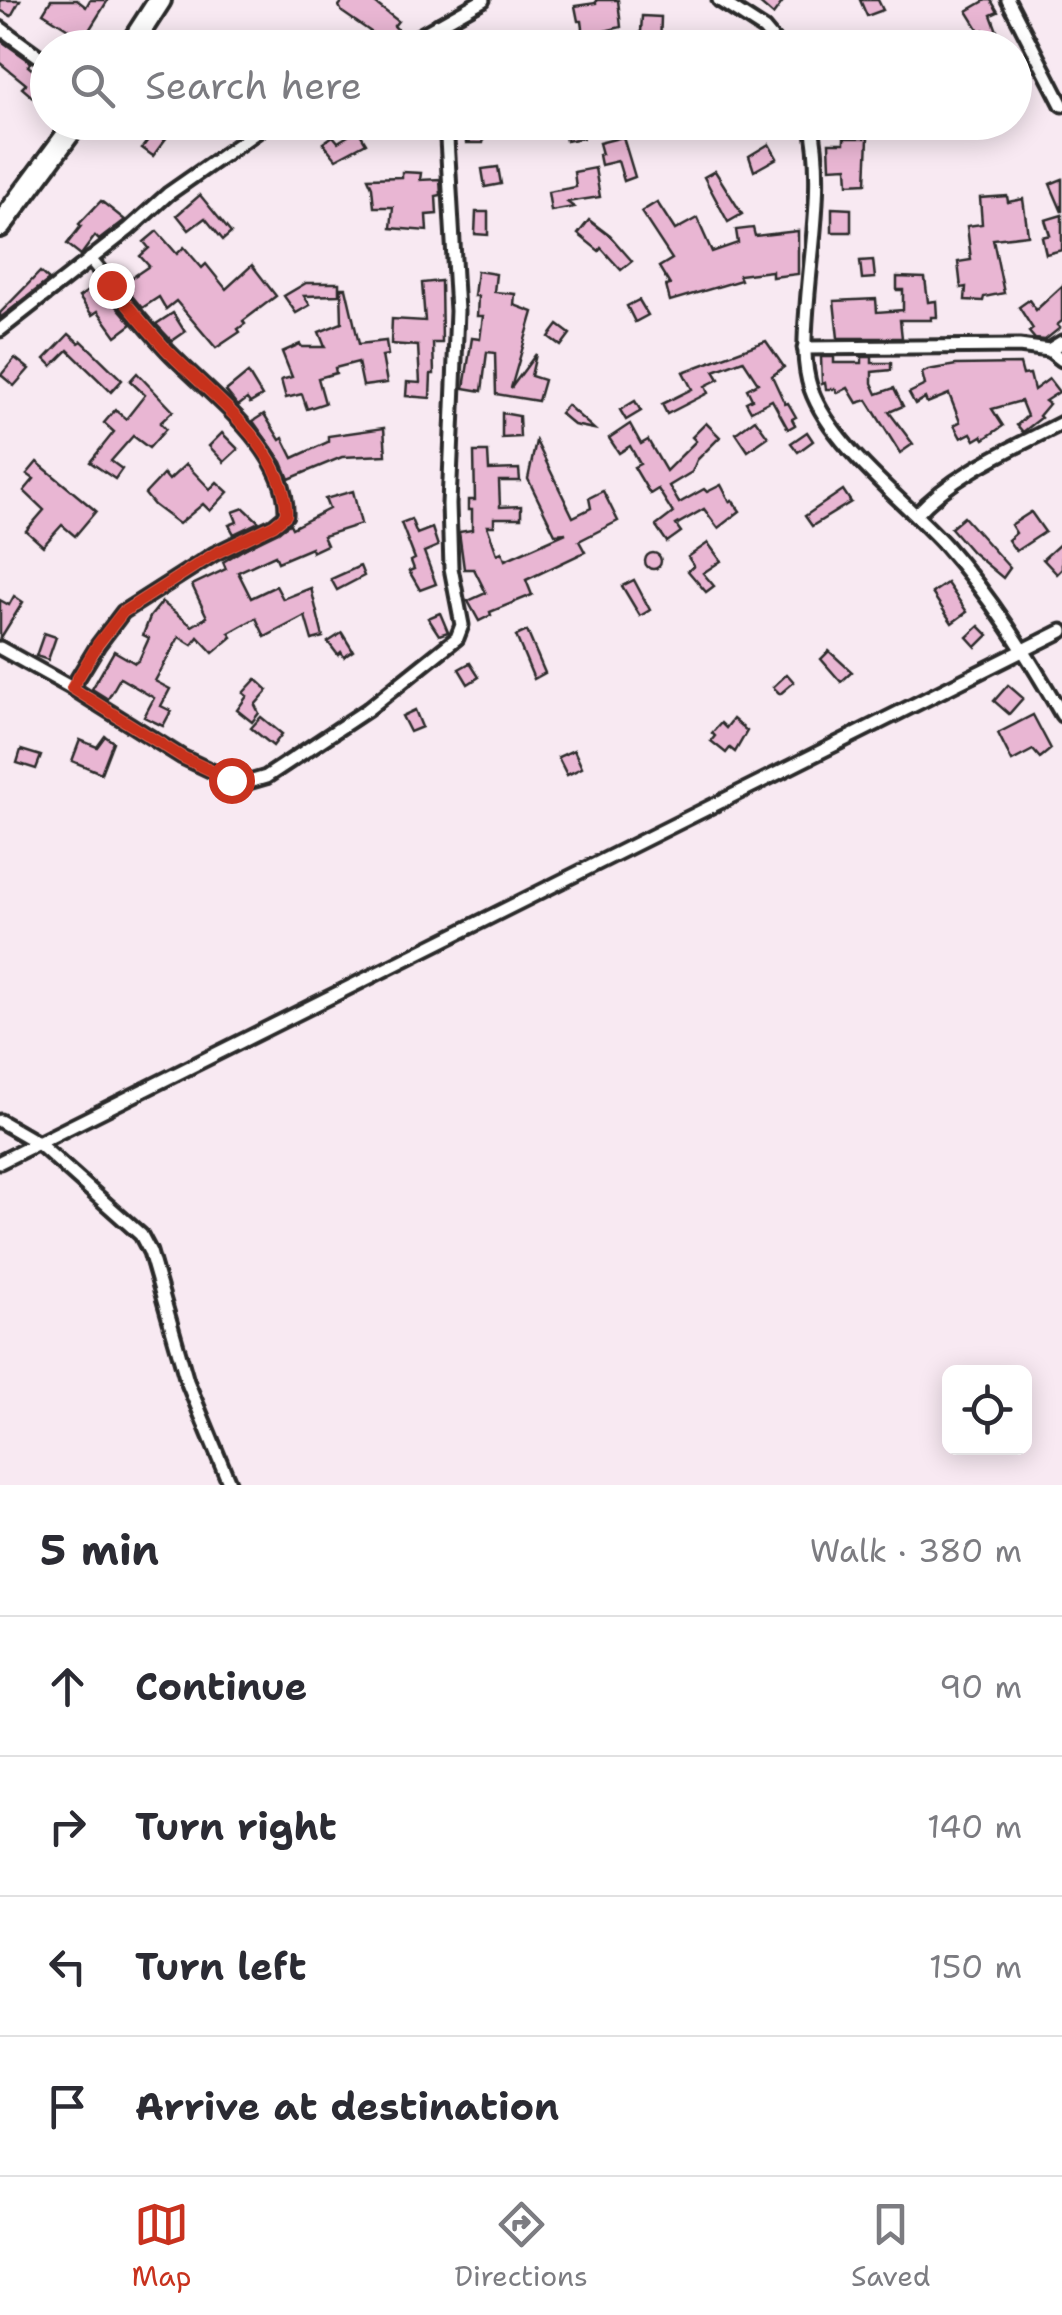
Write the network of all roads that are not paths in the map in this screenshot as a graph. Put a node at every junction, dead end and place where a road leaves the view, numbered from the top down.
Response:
1 (160, 0) edge
2 (483, 0) edge
3 (1008, 0) edge
4 (727, 2) edge
5 (438, 24) junction
6 (0, 28) edge
7 (140, 30) edge
8 (428, 30) edge
9 (438, 30) edge
10 (765, 30) edge
11 (1023, 30) edge
12 (1032, 47) edge
13 (30, 50) edge
14 (1062, 105) edge
15 (64, 140) edge
16 (246, 140) edge
17 (447, 140) edge
18 (812, 140) edge
19 (0, 226) edge
20 (90, 259) junction
21 (0, 330) edge
22 (1062, 342) edge
23 (804, 348) junction
24 (1048, 350) junction
25 (1062, 360) edge
26 (1062, 423) edge
27 (916, 516) junction
28 (1062, 631) edge
29 (0, 648) edge
30 (1024, 650) junction
31 (72, 688) junction
32 (1062, 716) edge
33 (0, 1121) edge
34 (38, 1143) junction
35 (0, 1162) edge
36 (230, 1485) edge

1 - 7 highway
2 - 5 street
3 - 11 street
4 - 10 street
5 - 8 street
5 - 9 street
6 - 13 street
12 - 14 street
15 - 19 highway
16 - 20 street
17 - 31 street
18 - 23 street
20 - 21 street
20 - 31 street
22 - 24 street
23 - 24 street
23 - 27 street
24 - 25 street
26 - 27 street
27 - 30 street
28 - 30 street
29 - 31 street
30 - 32 street
30 - 34 street
33 - 34 street
34 - 35 street
34 - 36 street

